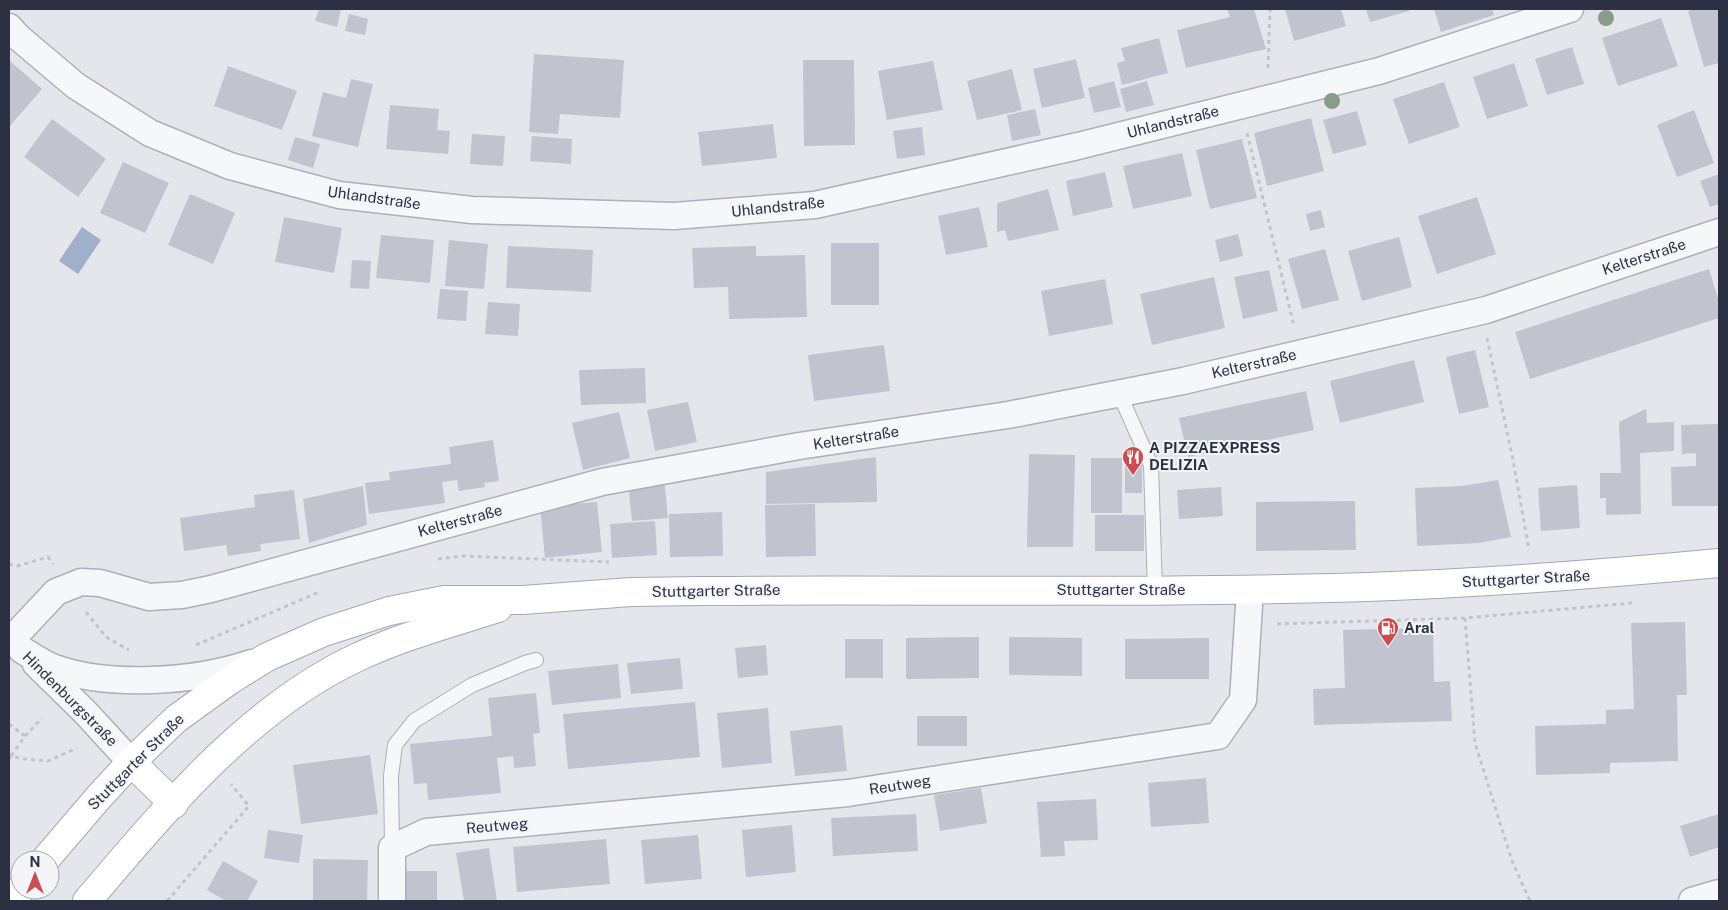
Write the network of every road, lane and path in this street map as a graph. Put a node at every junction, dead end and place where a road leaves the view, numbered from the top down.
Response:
1 (1270, 9) edge
2 (1570, 9) edge
3 (9, 27) edge
4 (1268, 56) dead end
5 (1241, 105) junction
6 (1719, 232) edge
7 (1481, 311) junction
8 (1297, 335) dead end
9 (1119, 393) junction
10 (1719, 563) edge
11 (1534, 578) junction
12 (1250, 590) junction
13 (1155, 591) junction
14 (523, 600) junction
15 (1465, 618) dead end
16 (14, 643) edge
17 (267, 657) junction
18 (536, 660) dead end
19 (42, 718) dead end
20 (9, 724) edge
21 (106, 734) junction
22 (25, 736) junction
23 (10, 757) edge
24 (131, 762) junction
25 (212, 762) junction
26 (174, 804) junction
27 (392, 848) junction
28 (54, 850) edge
29 (1719, 893) edge
30 (87, 901) edge
31 (167, 901) edge
32 (392, 901) edge
33 (1530, 901) edge
34 (1692, 901) edge

1 - 4 path
2 - 5 street, Uhlandstraße
3 - 5 street, Uhlandstraße
5 - 8 path
6 - 7 street, Kelterstraße
7 - 9 street, Kelterstraße
7 - 11 path
9 - 13 lane
9 - 16 street, Kelterstraße
10 - 11 main road, Stuttgarter Straße
11 - 12 main road, Stuttgarter Straße
12 - 13 main road, Stuttgarter Straße
12 - 27 street, Reutweg
13 - 14 main road, Stuttgarter Straße
14 - 17 main road, Stuttgarter Straße
14 - 25 main road, Stuttgarter Straße
15 - 33 path
16 - 17 street
16 - 21 street, Hindenburgstraße
17 - 24 main road, Stuttgarter Straße
18 - 27 lane
19 - 22 path
20 - 22 path
21 - 23 path
21 - 24 street, Hindenburgstraße
22 - 23 path
24 - 26 main road, Hindenburgstraße
24 - 28 main road, Stuttgarter Straße
25 - 26 main road, Stuttgarter Straße
25 - 31 path
26 - 30 main road, Stuttgarter Straße
27 - 32 street
29 - 34 street

